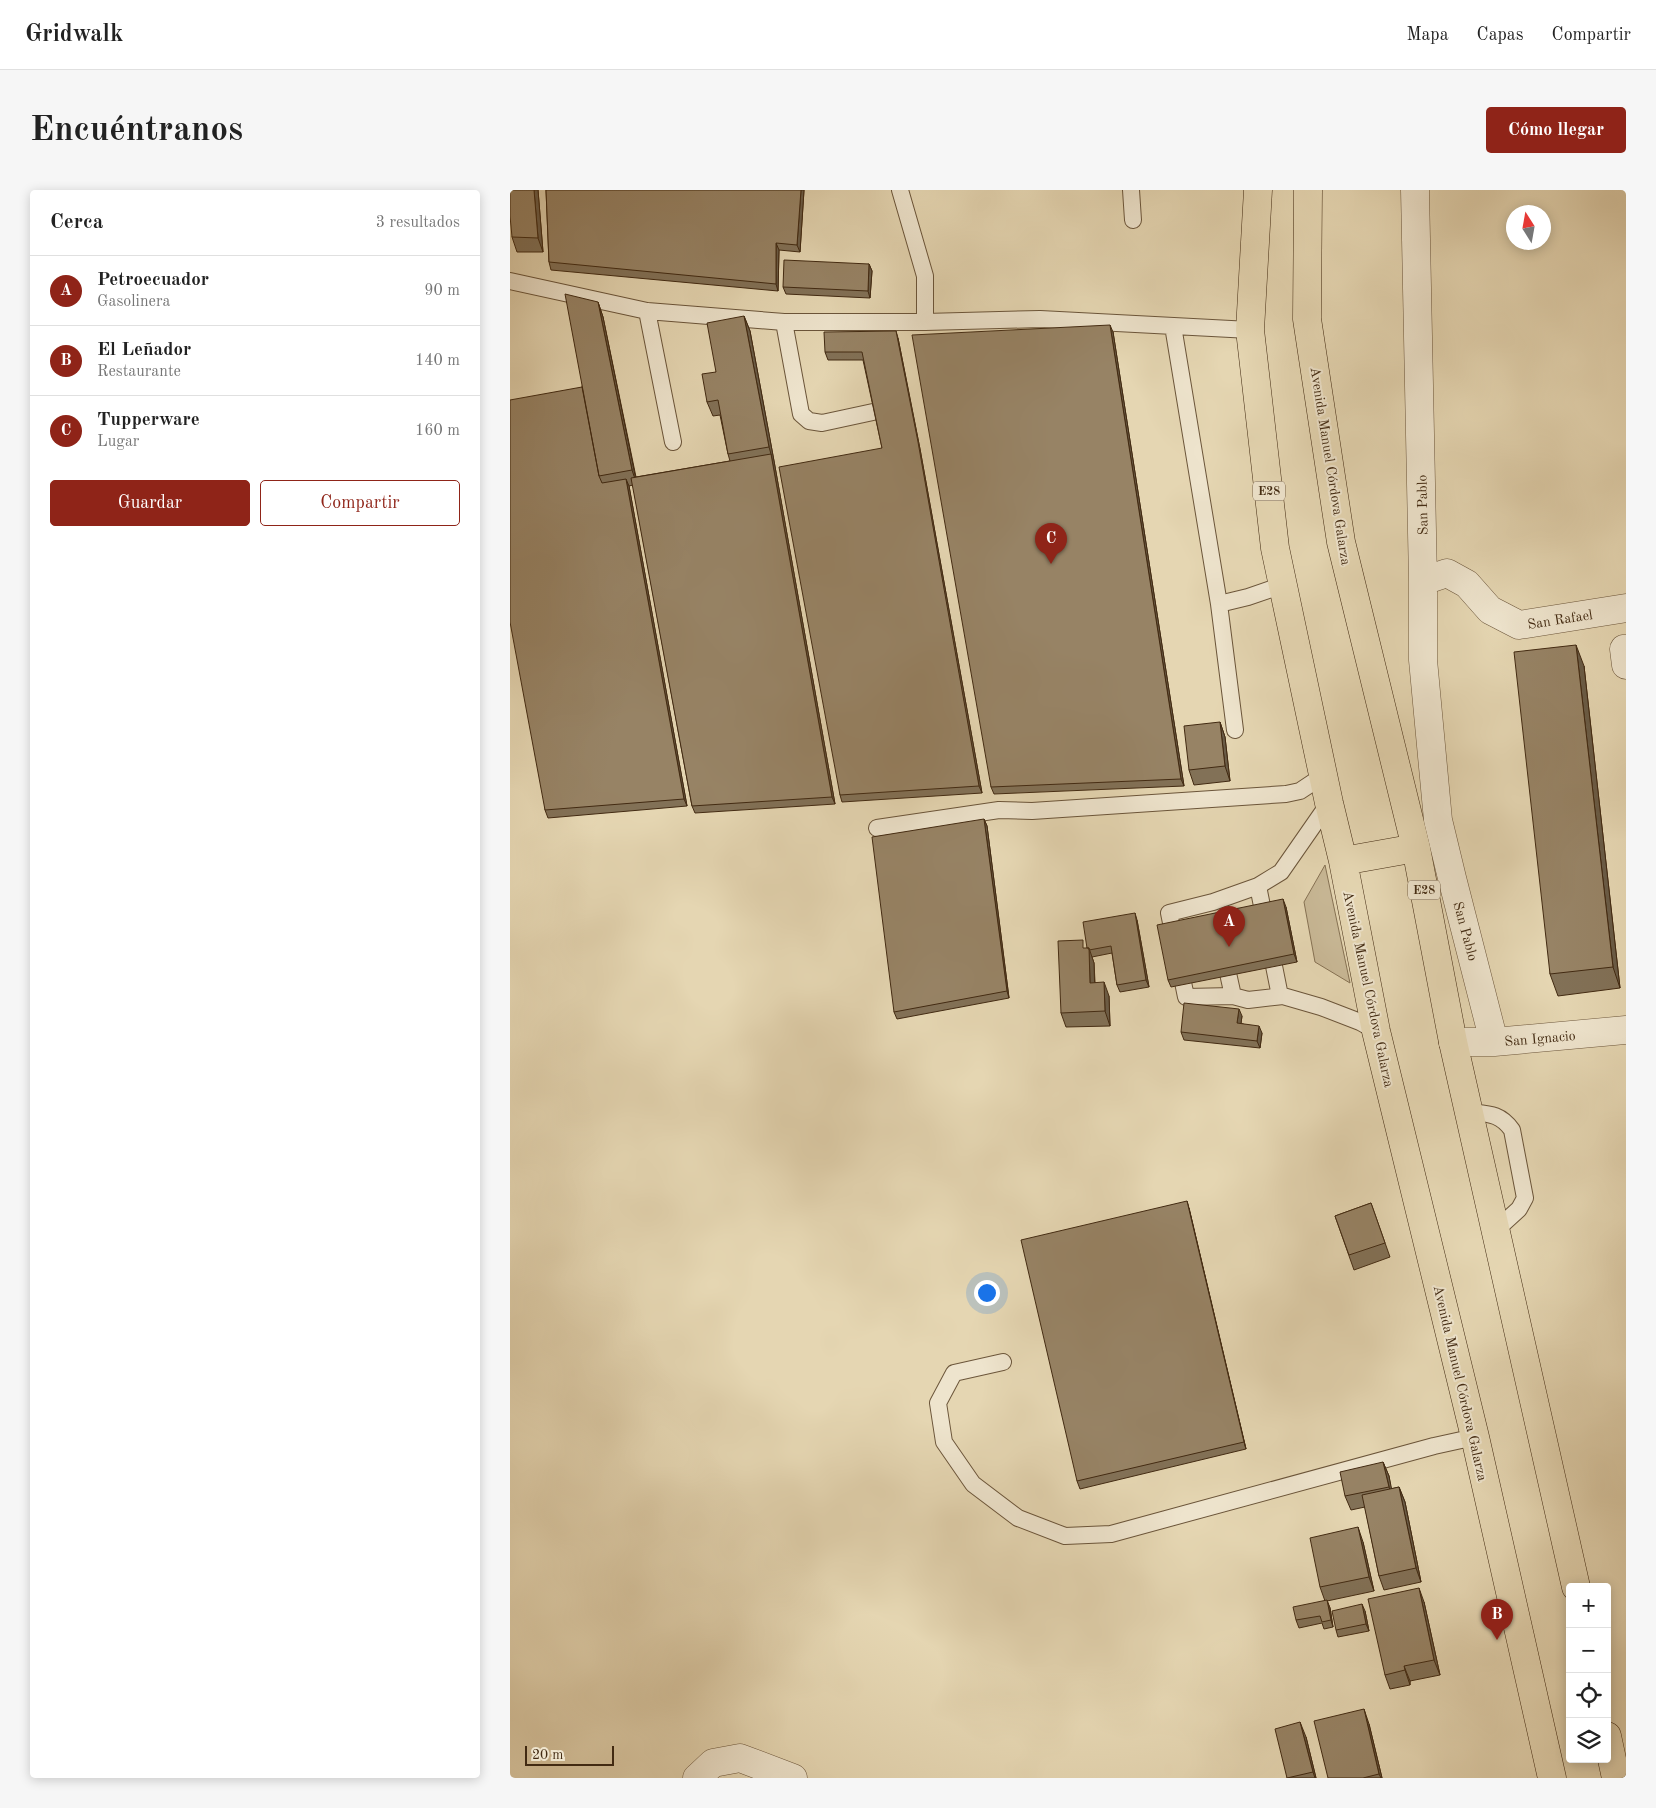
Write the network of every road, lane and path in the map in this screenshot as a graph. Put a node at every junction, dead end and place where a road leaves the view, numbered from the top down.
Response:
1 (900, 190) edge
2 (1131, 190) edge
3 (1258, 190) edge
4 (1308, 190) edge
5 (1414, 190) edge
6 (1133, 220) dead end
7 (510, 281) edge
8 (647, 310) junction
9 (784, 322) junction
10 (924, 322) junction
11 (1172, 326) junction
12 (1250, 330) junction
13 (873, 412) edge
14 (673, 442) dead end
15 (1424, 581) junction
16 (1283, 585) junction
17 (1220, 604) junction
18 (1626, 608) edge
19 (1235, 730) dead end
20 (1324, 775) junction
21 (1329, 803) junction
22 (1438, 820) junction
23 (877, 828) dead end
24 (1416, 848) junction
25 (1343, 861) junction
26 (1258, 886) junction
27 (1213, 902) junction
28 (1217, 921) edge
29 (1221, 940) edge
30 (1233, 996) junction
31 (1280, 996) junction
32 (1626, 1030) edge
33 (1376, 1031) junction
34 (1454, 1042) junction
35 (1494, 1042) junction
36 (1469, 1112) junction
37 (1496, 1230) junction
38 (1003, 1362) dead end
39 (1474, 1437) junction
40 (1575, 1583) edge
41 (1611, 1755) edge
42 (697, 1778) edge
43 (793, 1778) edge
44 (1552, 1778) edge
45 (1616, 1778) edge

1 - 10 lane
2 - 6 lane
3 - 12 main road, Avenida Manuel Córdova Galarza / E28
4 - 24 main road, Avenida Manuel Córdova Galarza / E28
5 - 15 street, San Pablo
7 - 8 lane
8 - 9 lane
8 - 14 lane
9 - 10 lane
9 - 13 lane
10 - 11 lane
11 - 12 lane
11 - 17 lane
12 - 16 main road, Avenida Manuel Córdova Galarza / E28
15 - 18 street, San Rafael
15 - 22 street, San Pablo
16 - 17 lane
16 - 20 main road, Avenida Manuel Córdova Galarza / E28
17 - 19 lane
20 - 21 main road, Avenida Manuel Córdova Galarza / E28
20 - 23 lane
21 - 25 main road, Avenida Manuel Córdova Galarza / E28
21 - 26 lane
22 - 24 street
22 - 35 street, San Pablo
24 - 25 main road
24 - 34 main road, Avenida Manuel Córdova Galarza / E28
25 - 33 main road, Avenida Manuel Córdova Galarza / E28
26 - 27 lane
26 - 31 lane
27 - 28 lane
27 - 30 lane
29 - 30 lane
30 - 31 lane
31 - 33 lane
32 - 35 street, San Ignacio
33 - 39 main road, Avenida Manuel Córdova Galarza / E28
34 - 35 street, San Ignacio
34 - 36 main road, Avenida Manuel Córdova Galarza / E28
36 - 37 main road, Avenida Manuel Córdova Galarza / E28
36 - 37 lane
37 - 40 main road, Avenida Manuel Córdova Galarza / E28
38 - 39 lane
39 - 44 main road, Avenida Manuel Córdova Galarza / E28
41 - 45 main road
42 - 43 street

